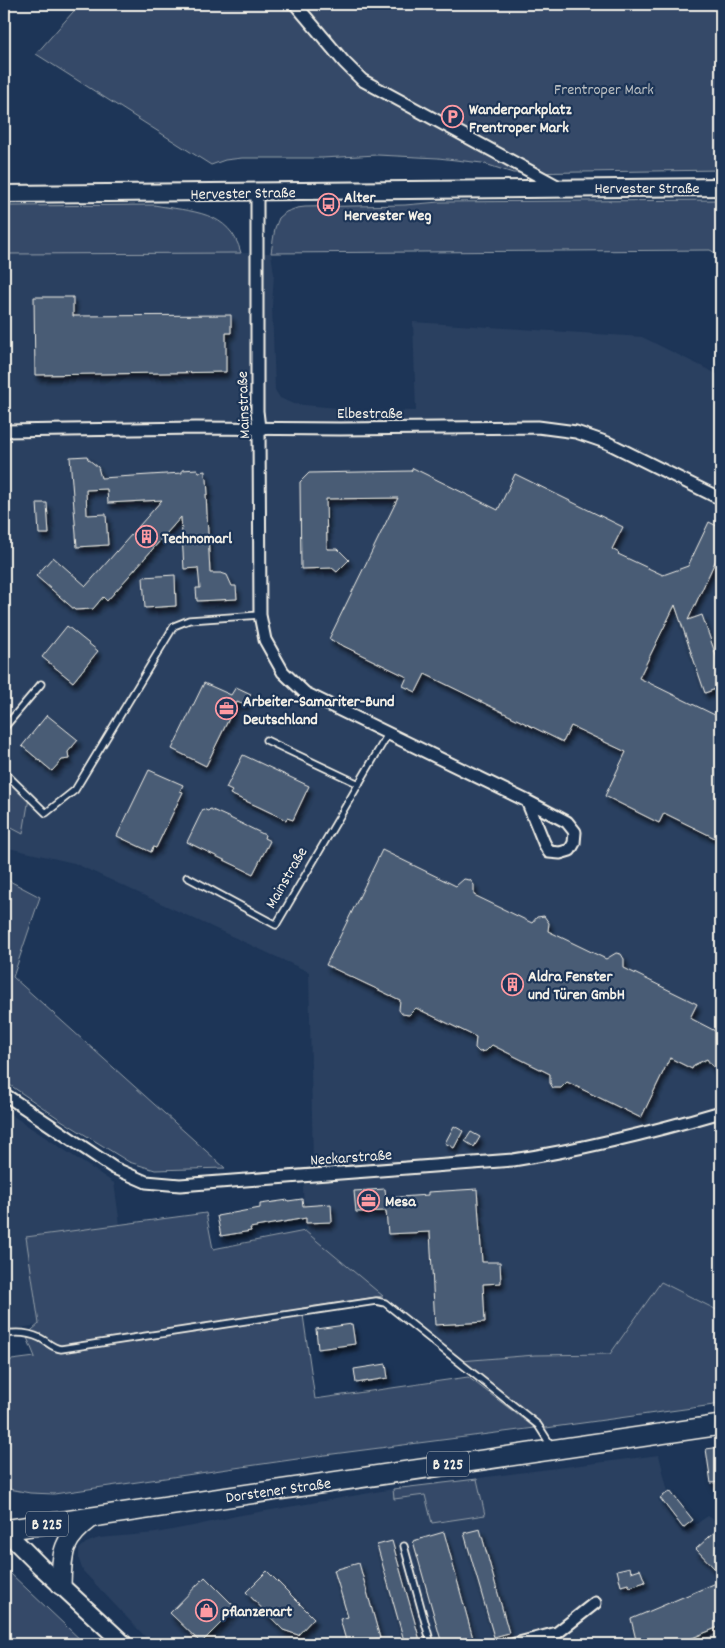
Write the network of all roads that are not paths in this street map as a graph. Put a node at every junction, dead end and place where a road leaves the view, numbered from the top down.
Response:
1 (295, 4) edge
2 (721, 187) edge
3 (562, 188) junction
4 (257, 193) junction
5 (4, 194) edge
6 (259, 428) junction
7 (4, 431) edge
8 (721, 499) edge
9 (260, 616) junction
10 (41, 684) dead end
11 (4, 728) edge
12 (388, 734) junction
13 (266, 740) dead end
14 (4, 772) edge
15 (358, 784) junction
16 (527, 801) junction
17 (187, 877) dead end
18 (4, 1094) edge
19 (721, 1112) edge
20 (4, 1334) edge
21 (721, 1425) edge
22 (553, 1449) junction
23 (91, 1518) junction
24 (4, 1530) edge
25 (404, 1546) dead end
26 (61, 1585) junction
27 (595, 1603) dead end
28 (124, 1644) edge
29 (431, 1644) edge
30 (514, 1644) edge

1 - 3 street
2 - 3 main road, Hervester Straße
3 - 4 main road, Hervester Straße
4 - 5 main road, Hervester Straße
4 - 6 street, Mainstraße
6 - 7 street, Elbestraße
6 - 8 street, Elbestraße
6 - 9 street, Mainstraße
9 - 12 street, Mainstraße
9 - 14 lane
10 - 11 lane
12 - 15 lane, Mainstraße
12 - 16 street, Mainstraße
13 - 15 lane
15 - 17 lane, Mainstraße
16 - 16 street, Mainstraße
18 - 19 street, Neckarstraße
20 - 22 lane
21 - 22 main road, Dorstener Straße / B 225
22 - 23 main road, Dorstener Straße / B 225
23 - 24 main road, Dorstener Straße / B 225
23 - 26 main road
24 - 26 main road
25 - 29 lane
26 - 28 main road
27 - 30 street

